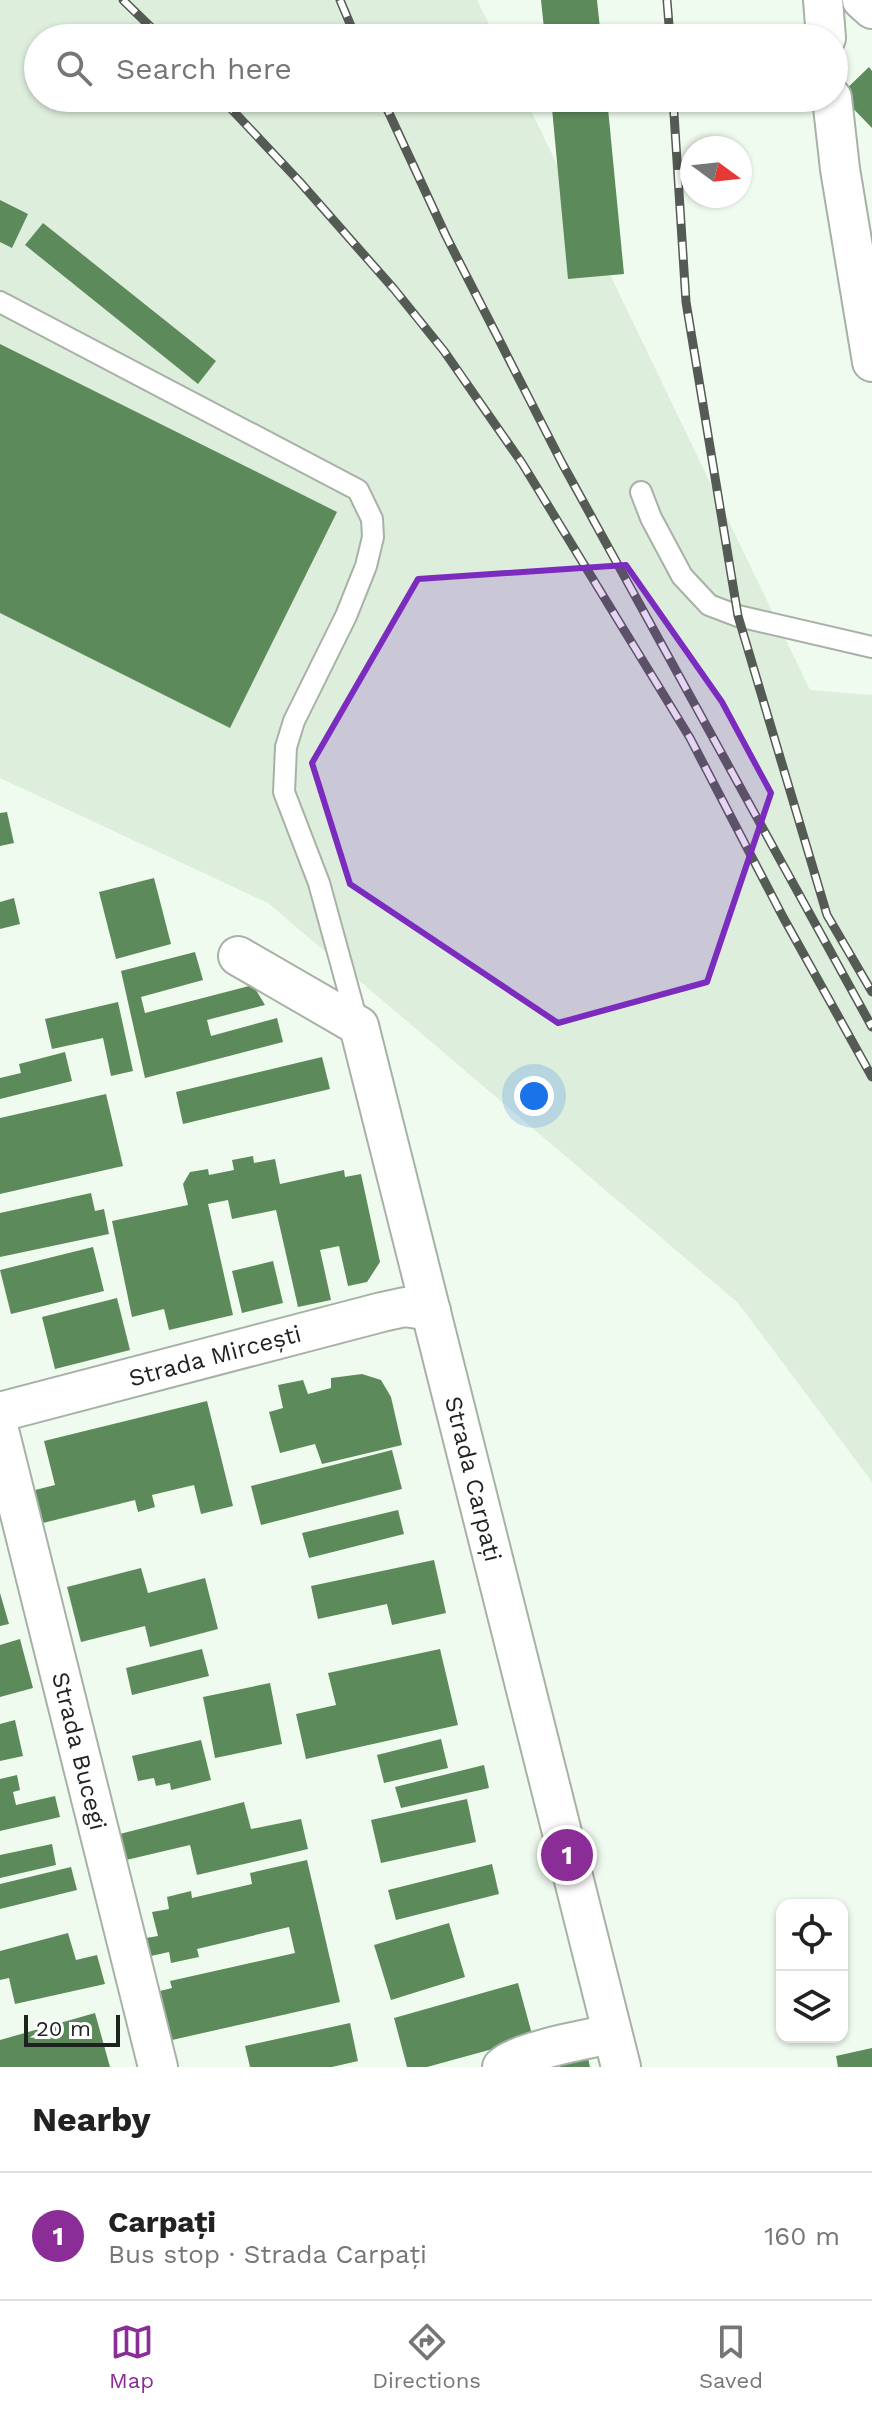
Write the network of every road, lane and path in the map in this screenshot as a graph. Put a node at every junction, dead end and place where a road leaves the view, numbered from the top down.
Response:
1 (823, 0) edge
2 (862, 0) edge
3 (872, 9) edge
4 (825, 24) edge
5 (834, 112) edge
6 (0, 302) edge
7 (872, 362) edge
8 (641, 492) dead end
9 (872, 647) edge
10 (238, 956) dead end
11 (359, 1026) junction
12 (431, 1311) junction
13 (0, 1412) edge
14 (0, 1434) edge
15 (617, 2050) edge
16 (158, 2067) edge
17 (502, 2067) edge

1 - 4 street
2 - 3 street
5 - 7 street
6 - 11 lane
8 - 9 lane
10 - 11 street
11 - 12 street, Strada Carpați
12 - 13 street, Strada Mircești
12 - 15 street, Strada Carpați
14 - 16 street, Strada Bucegi
15 - 17 street

